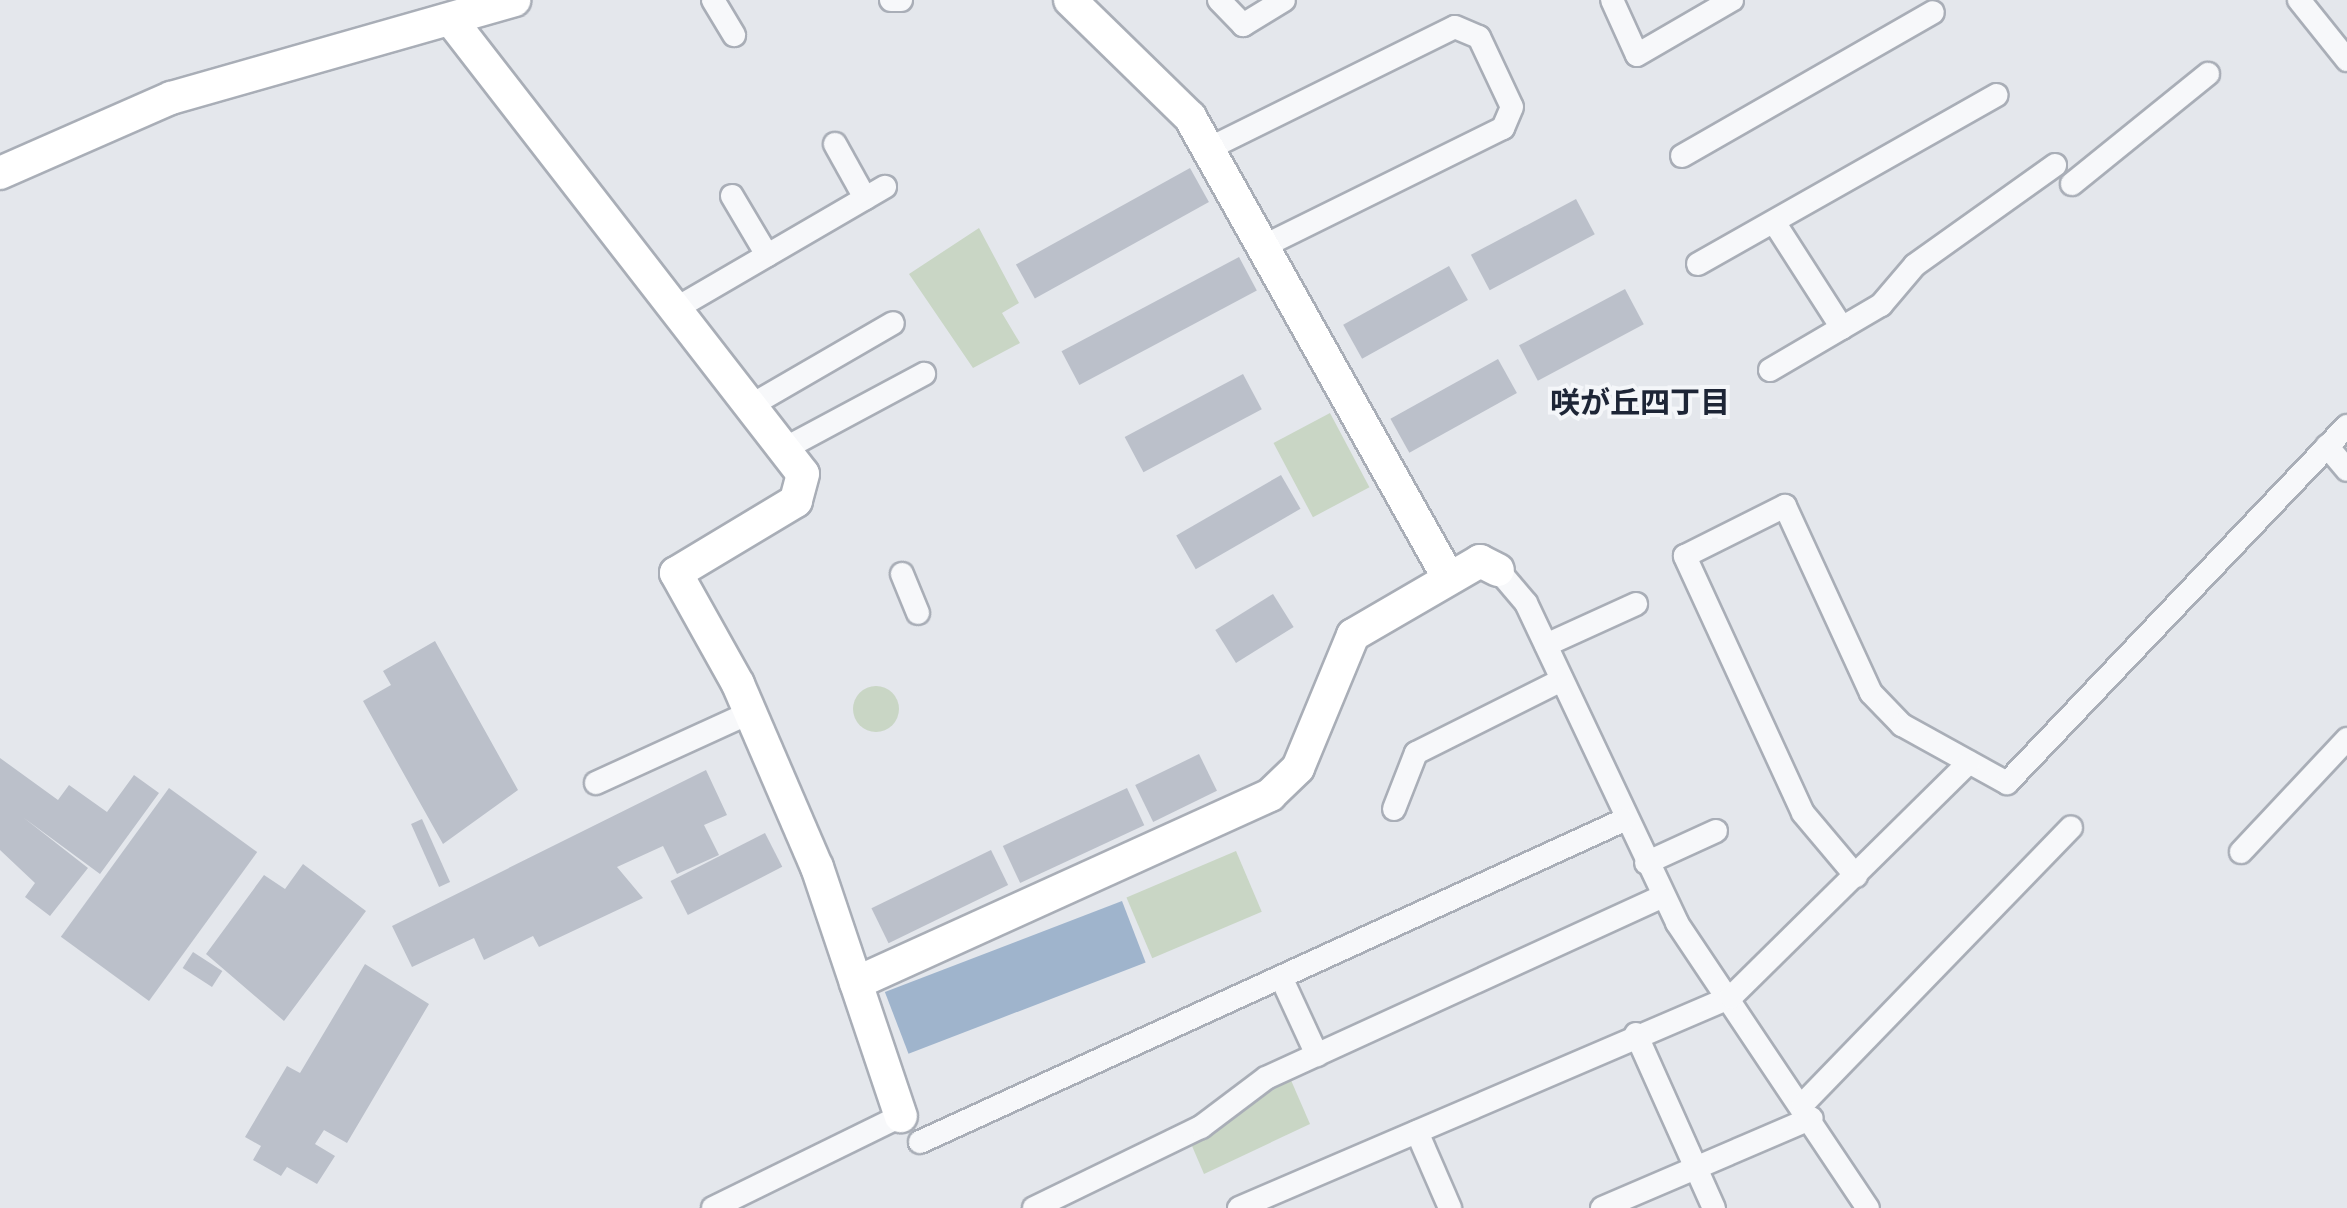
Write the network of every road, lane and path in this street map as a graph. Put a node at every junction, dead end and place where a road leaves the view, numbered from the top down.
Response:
1 (514, 0) edge
2 (714, 0) edge
3 (891, 0) edge
4 (901, 0) edge
5 (1070, 0) edge
6 (1219, 0) edge
7 (1284, 0) edge
8 (1612, 0) edge
9 (1732, 0) edge
10 (2299, 0) edge
11 (1933, 12) dead end
12 (451, 20) junction
13 (734, 35) dead end
14 (2347, 60) edge
15 (2208, 74) dead end
16 (1996, 96) dead end
17 (835, 144) dead end
18 (1208, 149) junction
19 (1682, 156) dead end
20 (2056, 165) dead end
21 (0, 173) edge
22 (2072, 184) dead end
23 (732, 196) dead end
24 (1774, 222) junction
25 (1262, 246) junction
26 (767, 255) junction
27 (1698, 264) dead end
28 (675, 309) junction
29 (893, 323) dead end
30 (1842, 328) junction
31 (1770, 370) dead end
32 (924, 374) dead end
33 (750, 406) junction
34 (2347, 426) edge
35 (2326, 446) junction
36 (784, 449) junction
37 (2347, 470) edge
38 (1498, 570) joint
39 (902, 574) dead end
40 (1448, 577) junction
41 (1636, 604) dead end
42 (918, 614) dead end
43 (1546, 646) junction
44 (1562, 680) junction
45 (751, 712) junction
46 (2347, 739) edge
47 (1970, 762) junction
48 (596, 783) dead end
49 (1394, 809) dead end
50 (1624, 820) junction
51 (2070, 826) dead end
52 (1716, 832) dead end
53 (2241, 852) dead end
54 (1646, 863) junction
55 (1856, 876) junction
56 (1664, 896) junction
57 (1281, 977) junction
58 (856, 983) junction
59 (1730, 997) junction
60 (1636, 1034) junction
61 (1317, 1055) junction
62 (1808, 1111) junction
63 (910, 1129) junction
64 (1417, 1132) junction
65 (1697, 1167) junction
66 (1252, 1205) edge
67 (712, 1208) edge
68 (1034, 1208) edge
69 (1450, 1208) edge
70 (1602, 1208) edge
71 (1714, 1208) edge
72 (1868, 1208) edge

1 - 12 street
2 - 13 street
3 - 4 street
5 - 18 street
6 - 7 street
8 - 9 street
10 - 14 street
11 - 19 street
12 - 21 street
12 - 28 street
15 - 22 street
16 - 24 street
17 - 26 street
18 - 25 street
18 - 25 street
20 - 30 street
23 - 26 street
24 - 27 street
24 - 30 street
25 - 40 street
26 - 28 street
28 - 33 street
29 - 33 street
30 - 31 street
32 - 36 street
33 - 36 street
34 - 35 street
35 - 37 street
35 - 47 street
36 - 45 street
38 - 40 street
38 - 43 street
39 - 42 street
40 - 58 street
41 - 43 street
43 - 44 street
44 - 49 street
44 - 50 street
45 - 48 street
45 - 58 street
46 - 53 street
47 - 55 street
47 - 55 street
50 - 54 street
50 - 57 street
51 - 62 street
52 - 54 street
54 - 56 street
55 - 59 street
56 - 59 street
56 - 61 street
57 - 61 street
57 - 63 street
58 - 63 street
59 - 60 street
59 - 62 street
60 - 64 street
60 - 65 street
61 - 68 street
62 - 65 street
62 - 72 street
63 - 67 street
64 - 66 street
64 - 69 street
65 - 70 street
65 - 71 street

